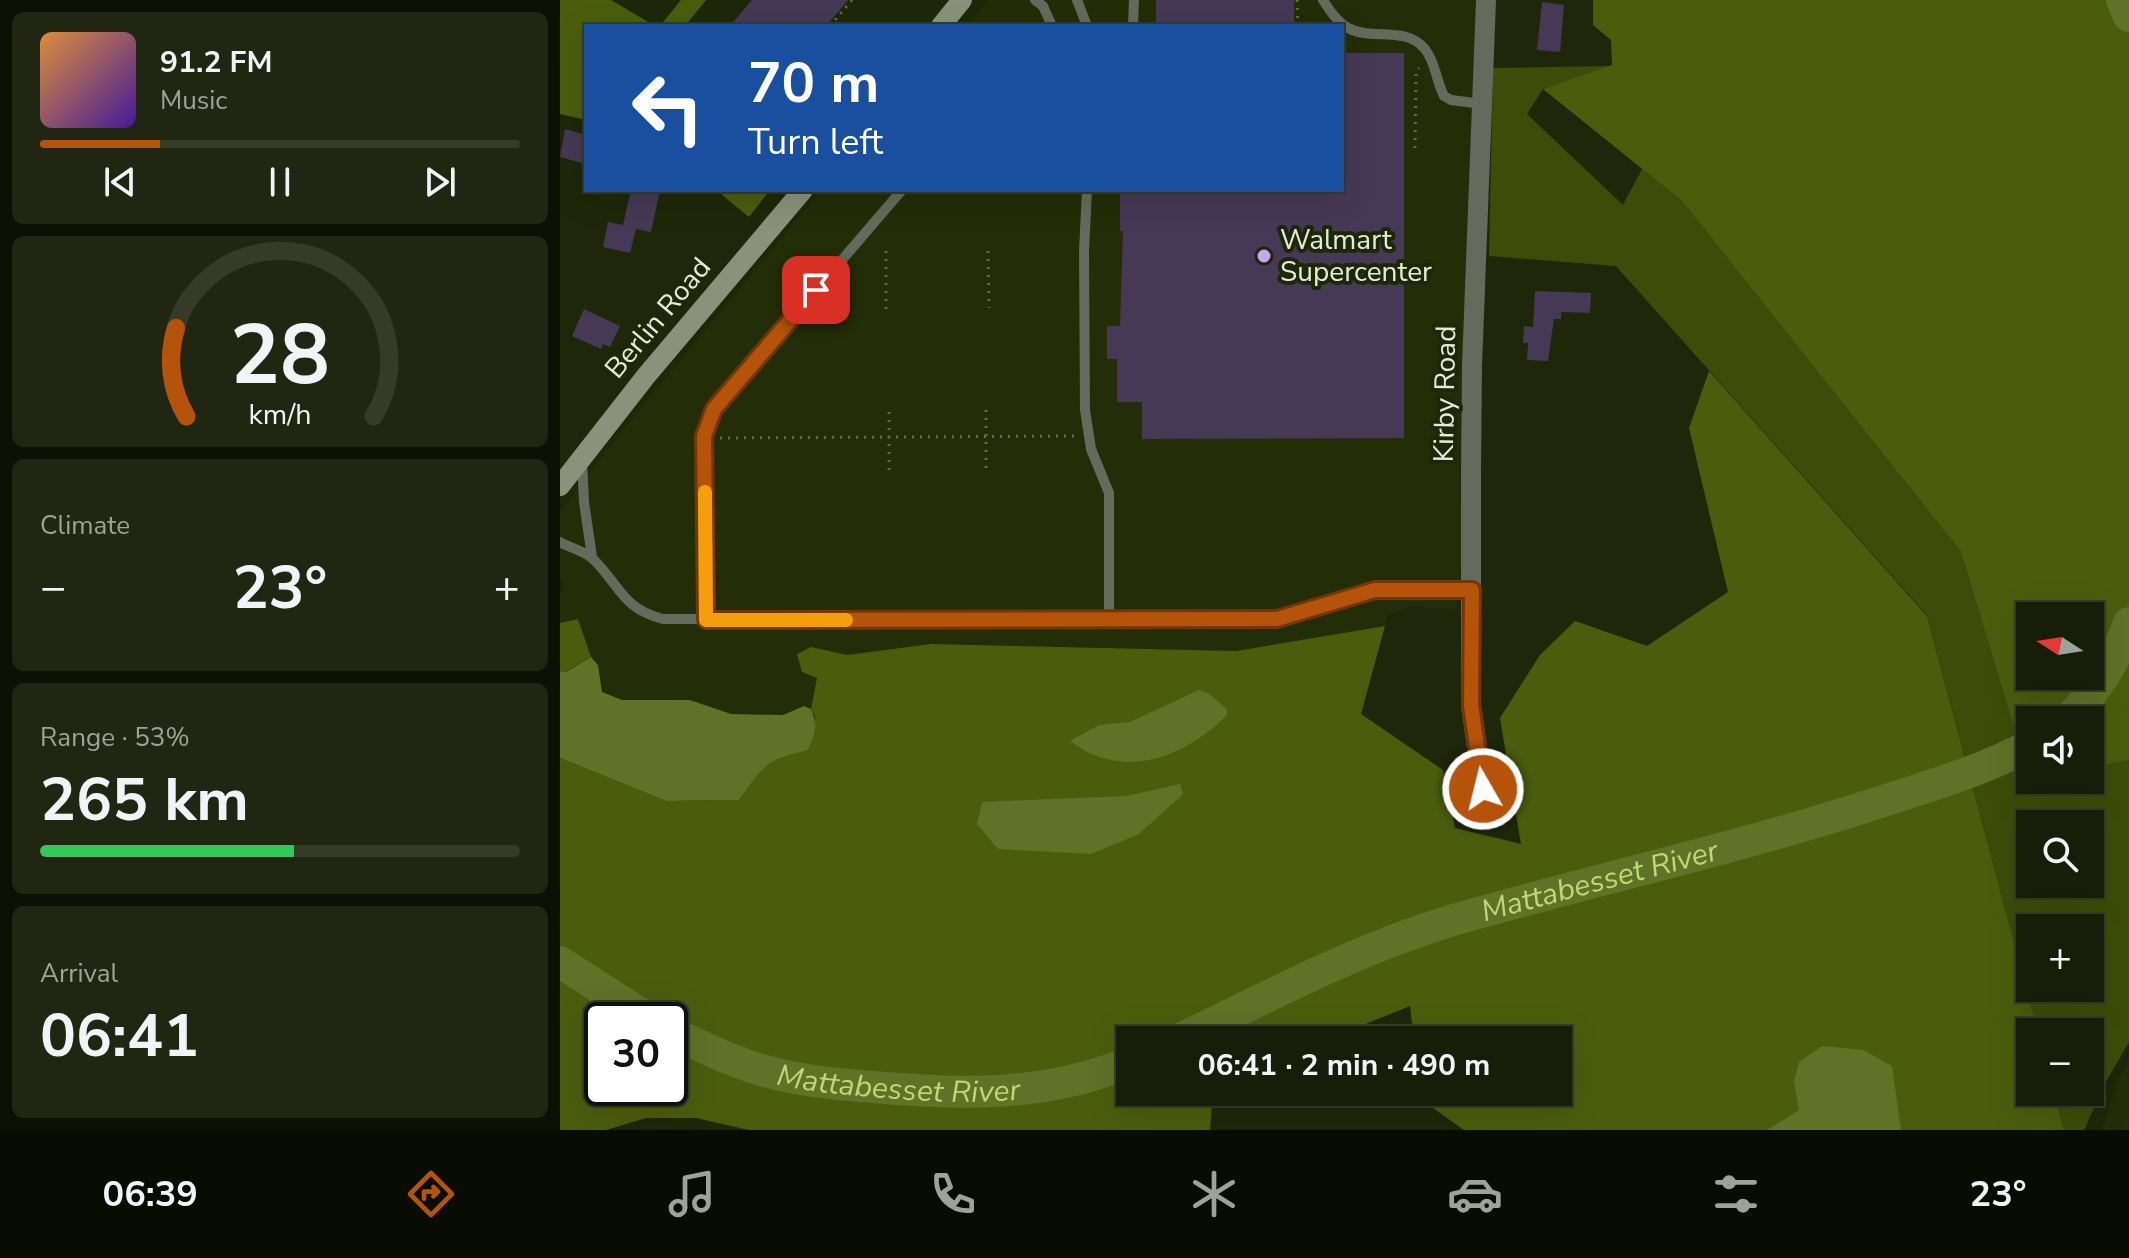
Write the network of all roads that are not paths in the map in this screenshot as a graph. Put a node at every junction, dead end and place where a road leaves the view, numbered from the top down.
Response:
1 (962, 0) edge
2 (1035, 0) edge
3 (1077, 0) edge
4 (1134, 0) edge
5 (1323, 0) edge
6 (1486, 0) edge
7 (943, 24) edge
8 (1051, 24) edge
9 (1086, 24) edge
10 (1133, 24) edge
11 (1344, 24) edge
12 (1344, 24) edge
13 (1482, 104) junction
14 (801, 192) edge
15 (900, 192) edge
16 (1087, 192) edge
17 (581, 457) junction
18 (560, 486) edge
19 (560, 542) edge
20 (592, 557) junction
21 (1472, 590) junction
22 (706, 620) junction
23 (1109, 620) junction
24 (1483, 789) dead end

1 - 7 main road
2 - 8 lane
3 - 9 lane
4 - 10 lane
5 - 11 lane
6 - 13 street, Kirby Road
12 - 13 lane
13 - 21 street, Kirby Road
14 - 17 main road, Berlin Road
15 - 22 lane
16 - 23 lane
17 - 18 main road, Berlin Road
17 - 20 lane
19 - 20 lane
20 - 22 lane
21 - 23 lane
21 - 24 street, Kirby Road
22 - 23 lane

